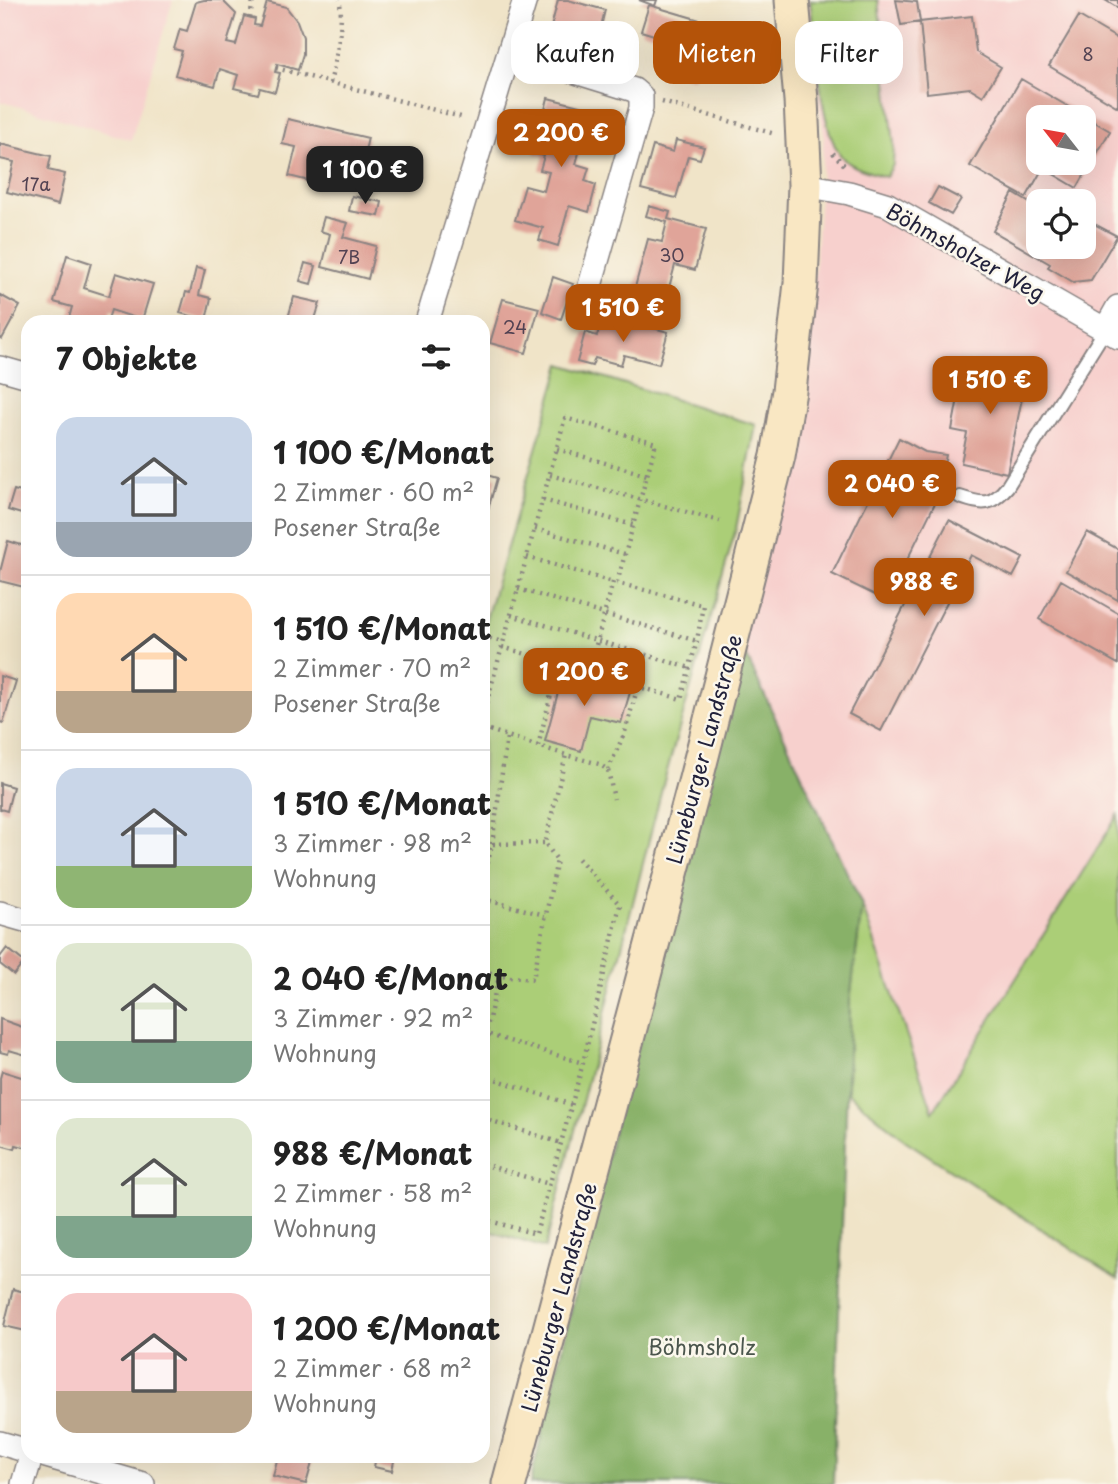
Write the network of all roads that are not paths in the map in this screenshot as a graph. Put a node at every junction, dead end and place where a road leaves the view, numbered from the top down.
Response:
1 (525, 0) edge
2 (792, 0) edge
3 (519, 21) edge
4 (511, 52) edge
5 (615, 84) edge
6 (805, 185) junction
7 (585, 303) dead end
8 (1118, 307) edge
9 (429, 315) edge
10 (1111, 333) edge
11 (0, 368) edge
12 (21, 374) edge
13 (960, 497) dead end
14 (0, 913) edge
15 (21, 919) edge
16 (0, 1443) edge
17 (21, 1449) edge
18 (29, 1463) edge
19 (83, 1463) edge
20 (23, 1484) edge
21 (143, 1484) edge
22 (509, 1484) edge

1 - 3 street
2 - 6 main road, Lüneburger Landstraße
4 - 9 street
5 - 7 street
6 - 10 street, Böhmsholzer Weg
6 - 22 main road, Lüneburger Landstraße
8 - 10 street
10 - 13 lane
11 - 12 street
14 - 15 street
16 - 17 street
18 - 20 street
19 - 21 street

